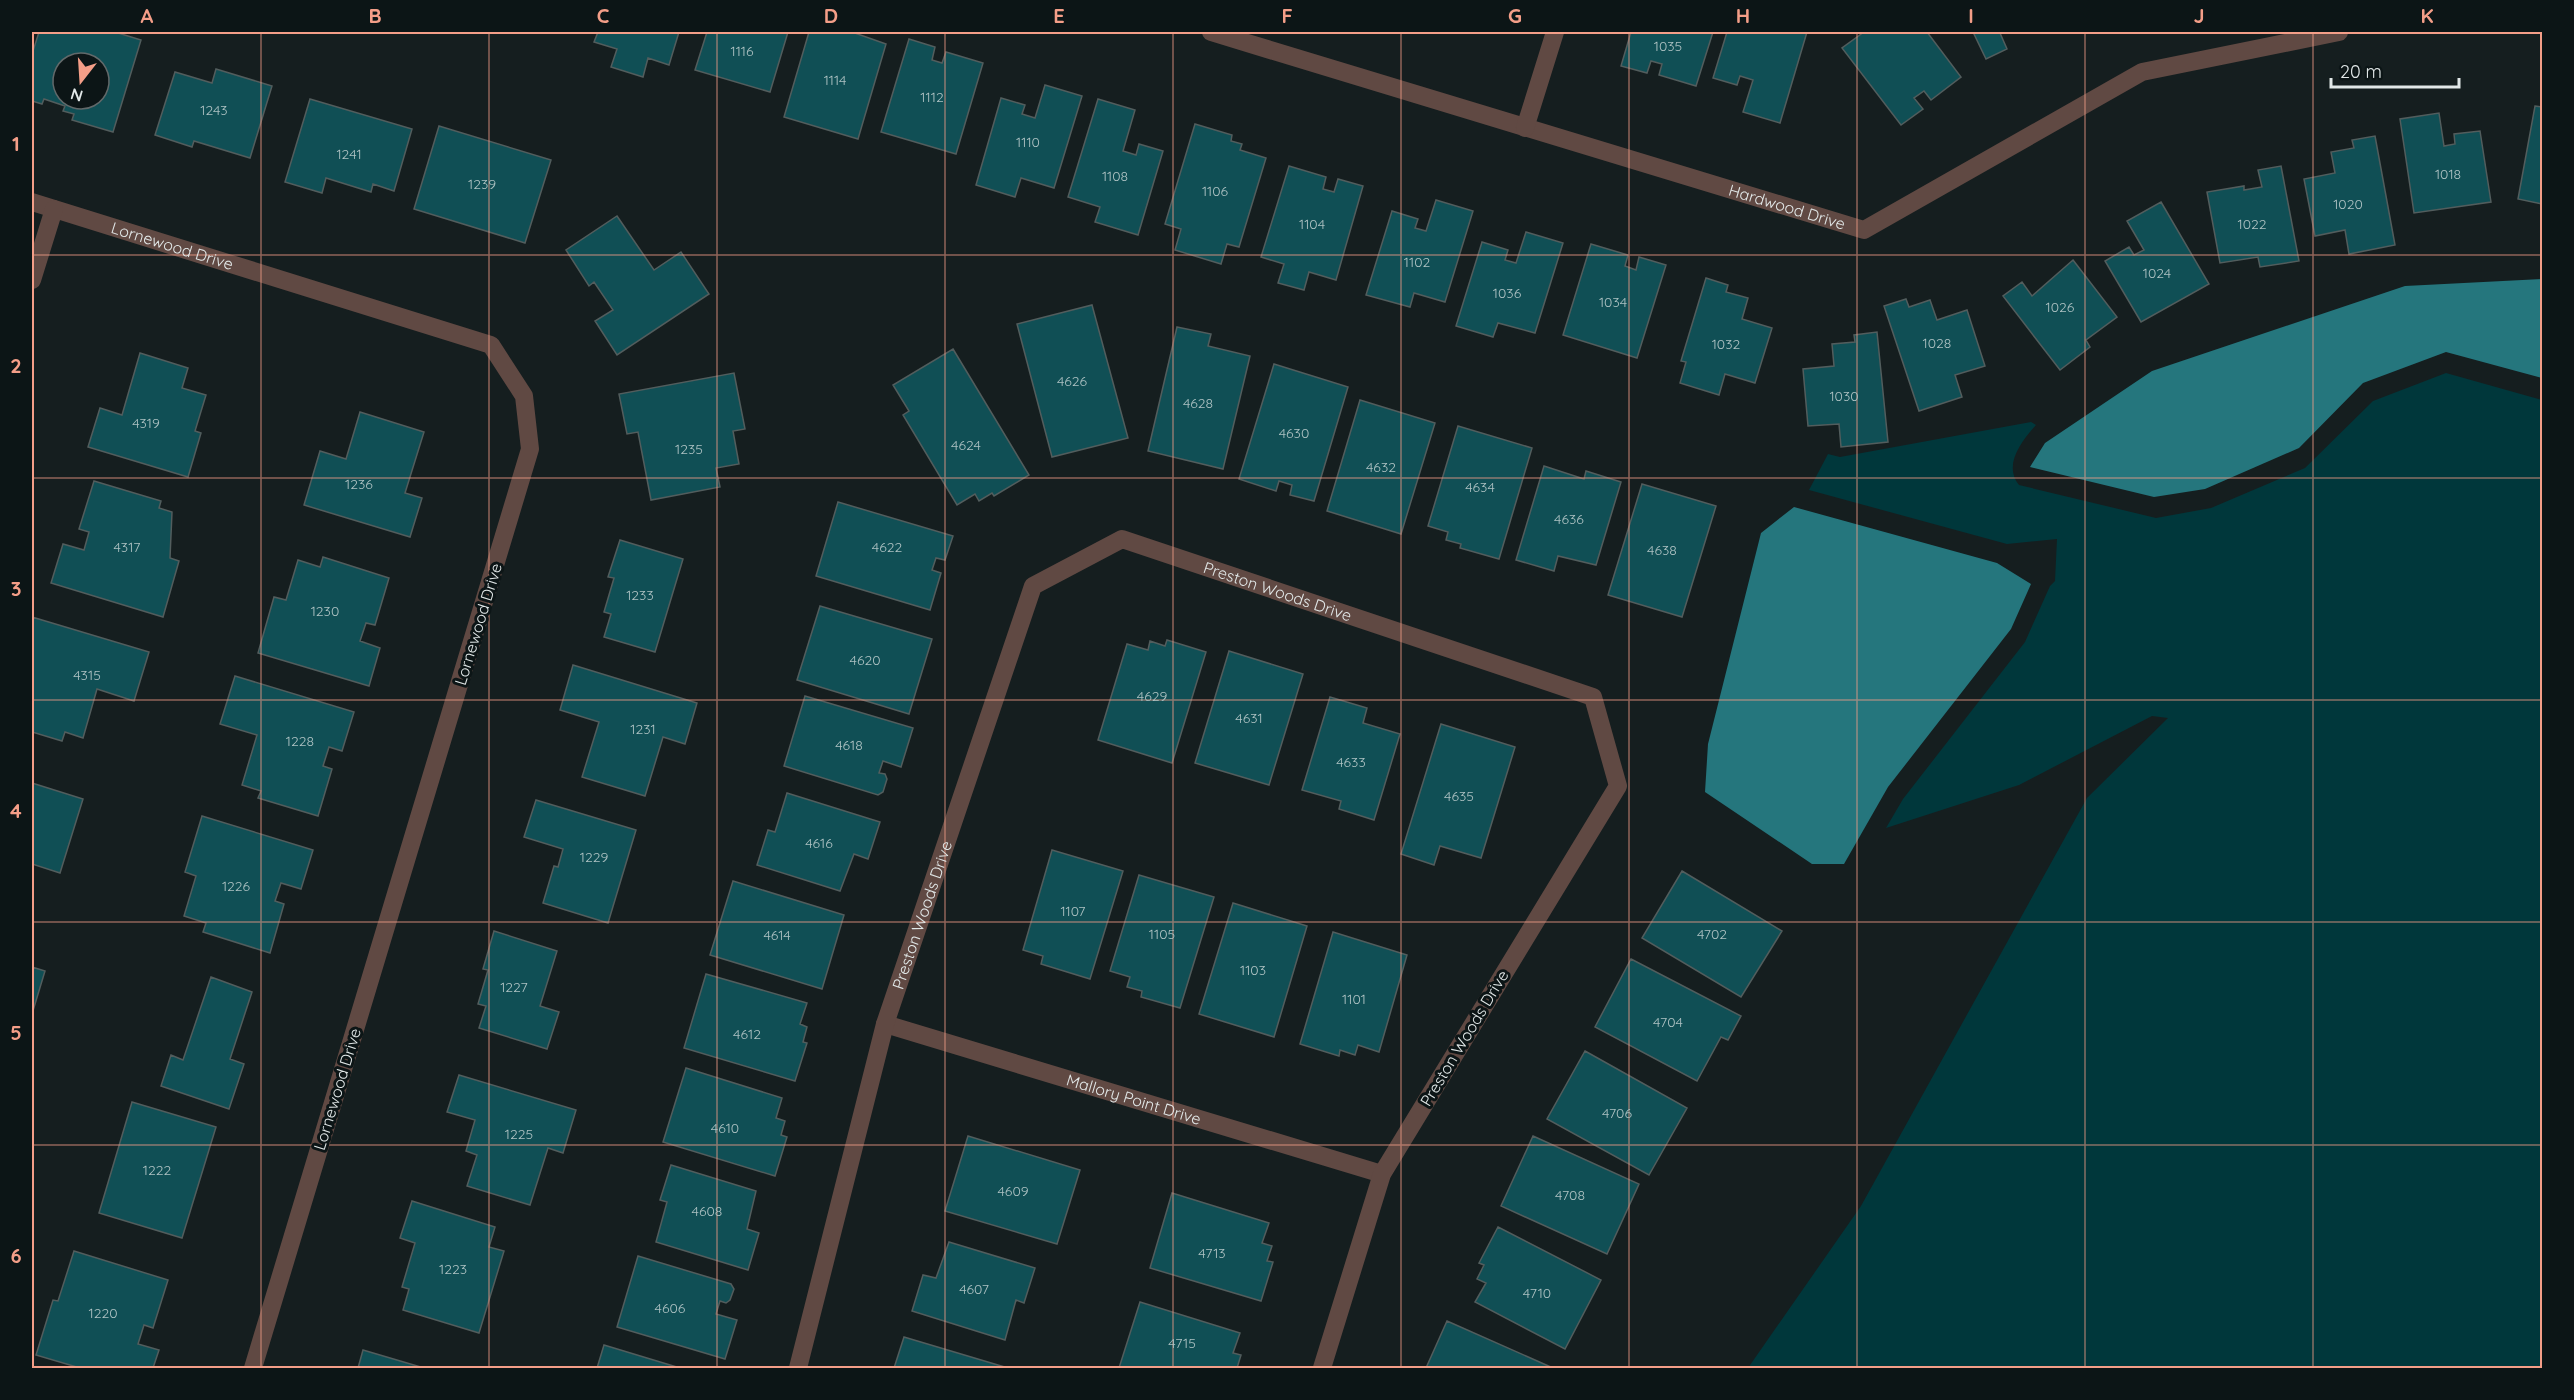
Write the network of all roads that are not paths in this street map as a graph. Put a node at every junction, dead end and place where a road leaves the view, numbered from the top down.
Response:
1 (1211, 32) edge
2 (1555, 32) edge
3 (2339, 32) edge
4 (1526, 128) junction
5 (32, 202) edge
6 (54, 209) junction
7 (32, 280) edge
8 (885, 1024) junction
9 (1382, 1174) junction
10 (253, 1368) edge
11 (798, 1368) edge
12 (1323, 1368) edge

1 - 4 street, Hardwood Drive
2 - 4 street
3 - 4 street, Hardwood Drive
5 - 6 street, Lornewood Drive
6 - 7 street
6 - 10 street, Lornewood Drive
8 - 9 street, Mallory Point Drive
8 - 9 street, Preston Woods Drive
8 - 11 street, Preston Woods Drive
9 - 12 street, Preston Woods Drive

